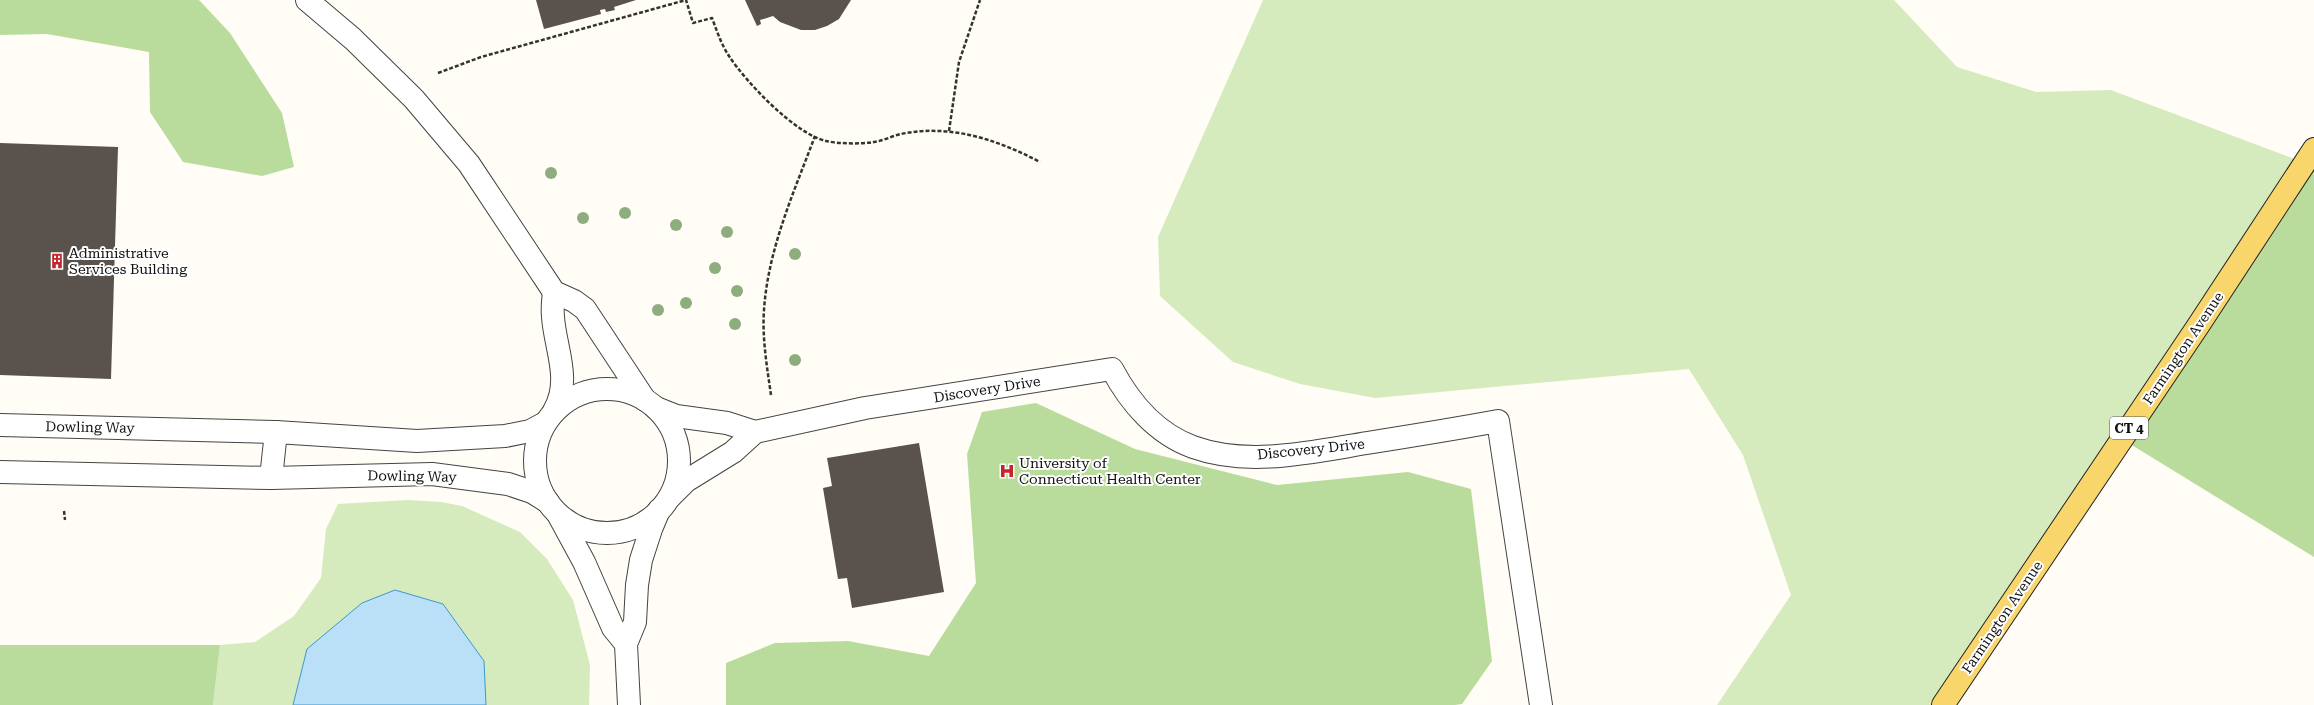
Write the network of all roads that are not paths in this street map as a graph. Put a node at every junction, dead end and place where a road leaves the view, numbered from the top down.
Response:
1 (307, 0) edge
2 (2314, 149) edge
3 (554, 292) junction
4 (651, 404) junction
5 (550, 417) junction
6 (0, 425) edge
7 (276, 432) junction
8 (755, 432) junction
9 (0, 472) edge
10 (271, 478) junction
11 (664, 505) junction
12 (552, 508) junction
13 (626, 644) junction
14 (630, 705) edge
15 (1541, 705) edge
16 (1943, 705) edge

1 - 3 street
2 - 16 main road, Farmington Avenue / CT 4
3 - 4 street
3 - 5 street
4 - 5 street
4 - 8 street
4 - 11 street
5 - 7 street, Dowling Way
5 - 12 street
6 - 7 street, Dowling Way
7 - 10 street
8 - 11 street
8 - 15 street, Discovery Drive
9 - 10 street, Dowling Way
10 - 12 street, Dowling Way
11 - 12 street
11 - 13 street
12 - 13 street
13 - 14 street

